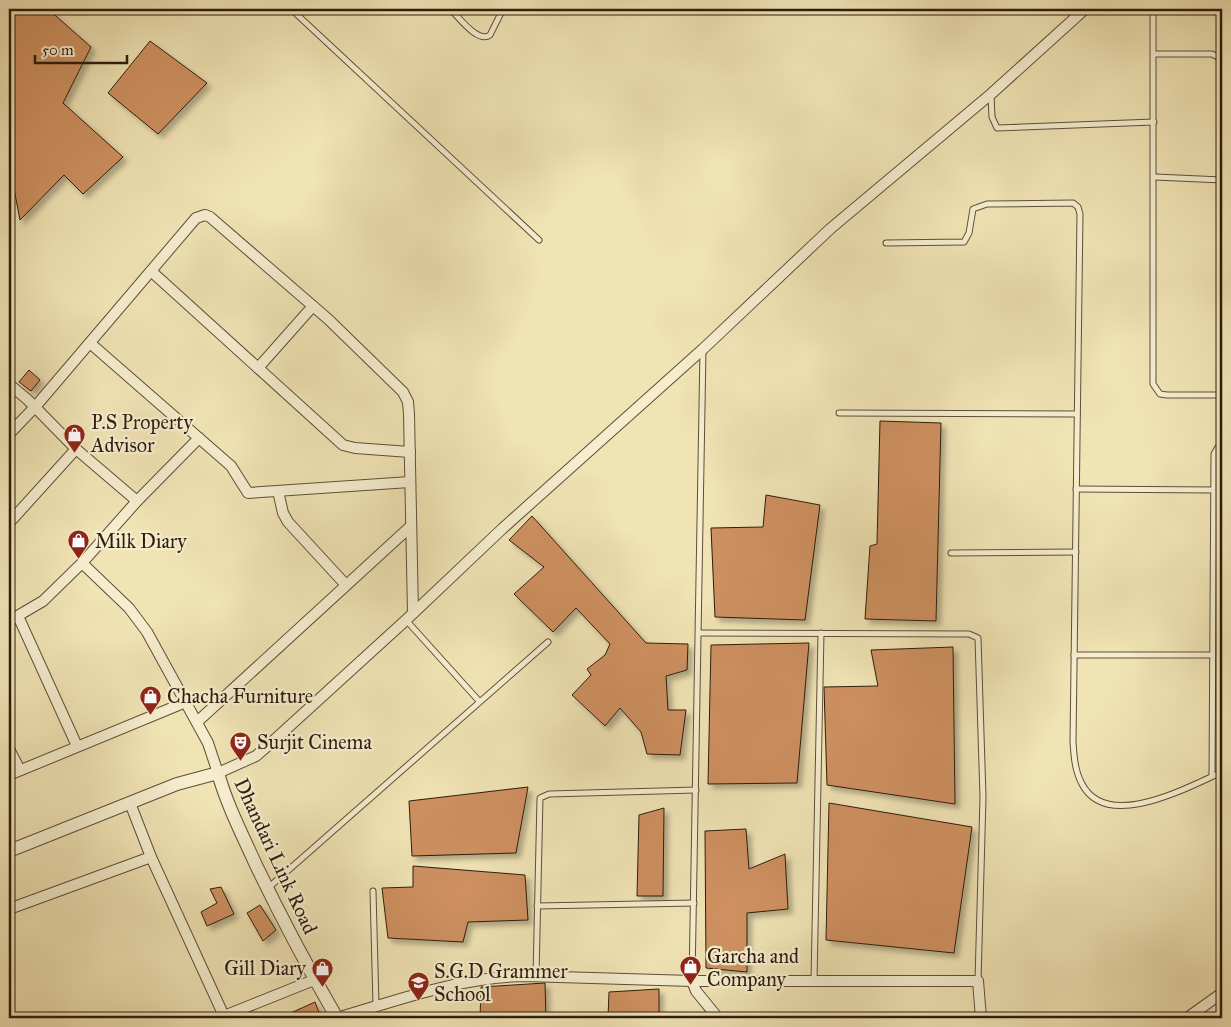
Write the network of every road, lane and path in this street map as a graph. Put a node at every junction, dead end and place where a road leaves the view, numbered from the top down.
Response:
1 (290, 9) edge
2 (450, 9) edge
3 (503, 9) edge
4 (1085, 9) edge
5 (1153, 9) edge
6 (1154, 54) junction
7 (1222, 59) edge
8 (991, 94) junction
9 (1154, 122) junction
10 (1154, 177) junction
11 (1222, 180) edge
12 (539, 240) dead end
13 (886, 242) dead end
14 (151, 271) junction
15 (313, 306) junction
16 (90, 344) junction
17 (704, 349) junction
18 (258, 368) junction
19 (9, 384) edge
20 (1222, 395) edge
21 (35, 407) junction
22 (839, 413) dead end
23 (1077, 414) junction
24 (9, 434) edge
25 (198, 438) junction
26 (1222, 447) edge
27 (76, 449) junction
28 (410, 452) junction
29 (410, 482) junction
30 (1076, 489) junction
31 (1214, 490) junction
32 (278, 491) junction
33 (137, 501) junction
34 (9, 523) edge
35 (411, 526) junction
36 (1076, 552) junction
37 (951, 553) dead end
38 (82, 563) junction
39 (346, 585) junction
40 (410, 617) junction
41 (14, 618) edge
42 (699, 633) junction
43 (821, 633) junction
44 (548, 642) dead end
45 (1074, 655) junction
46 (1212, 655) junction
47 (479, 701) junction
48 (186, 702) junction
49 (197, 722) junction
50 (77, 746) junction
51 (9, 749) edge
52 (20, 770) junction
53 (218, 772) junction
54 (1222, 772) edge
55 (9, 775) edge
56 (1212, 776) junction
57 (696, 790) junction
58 (130, 803) junction
59 (9, 851) edge
60 (151, 857) junction
61 (268, 889) junction
62 (373, 892) dead end
63 (694, 903) junction
64 (537, 906) junction
65 (9, 909) edge
66 (536, 976) junction
67 (314, 980) junction
68 (692, 981) junction
69 (814, 981) junction
70 (978, 982) junction
71 (1222, 992) edge
72 (376, 1007) junction
73 (222, 1017) edge
74 (337, 1018) edge
75 (718, 1018) edge
76 (981, 1018) edge
77 (1187, 1018) edge

1 - 12 lane
2 - 3 lane
4 - 8 street
5 - 6 lane
6 - 7 lane
6 - 9 lane
8 - 9 lane
8 - 17 street
9 - 10 lane
10 - 11 lane
10 - 20 lane
13 - 23 lane
14 - 15 street
14 - 16 street
14 - 18 street
15 - 18 street
15 - 28 street
16 - 21 street
16 - 25 street
17 - 40 street
17 - 42 lane
18 - 28 street
19 - 21 street
21 - 24 street
21 - 27 street
22 - 23 lane
23 - 30 lane
25 - 32 street
25 - 33 street
26 - 31 lane
27 - 33 street
27 - 34 street
28 - 29 street
29 - 32 street
29 - 35 street
30 - 31 lane
30 - 36 lane
31 - 46 lane
32 - 39 street
33 - 38 street
35 - 39 street
35 - 40 street
36 - 37 lane
36 - 45 lane
38 - 41 street
38 - 48 street
39 - 49 street
40 - 47 lane
40 - 53 street
41 - 50 street
42 - 43 lane
42 - 57 lane
43 - 69 lane
43 - 70 lane
44 - 47 lane
45 - 46 lane
45 - 56 lane
46 - 56 lane
47 - 61 lane
48 - 49 street
48 - 50 street
49 - 53 street
50 - 52 street
51 - 52 street
52 - 55 street
53 - 58 street, Dhandari Link Road
53 - 61 street, Dhandari Link Road
54 - 56 lane
57 - 63 lane
57 - 64 lane
58 - 59 street, Dhandari Link Road
58 - 60 street
60 - 65 street
60 - 73 street
61 - 67 street, Dhandari Link Road
62 - 72 lane
63 - 64 lane
63 - 68 lane
64 - 66 lane
66 - 68 street
66 - 72 street
67 - 73 street
67 - 74 street, Dhandari Link Road
68 - 69 street
68 - 75 street
69 - 70 street
70 - 76 street
71 - 77 street
72 - 74 street

